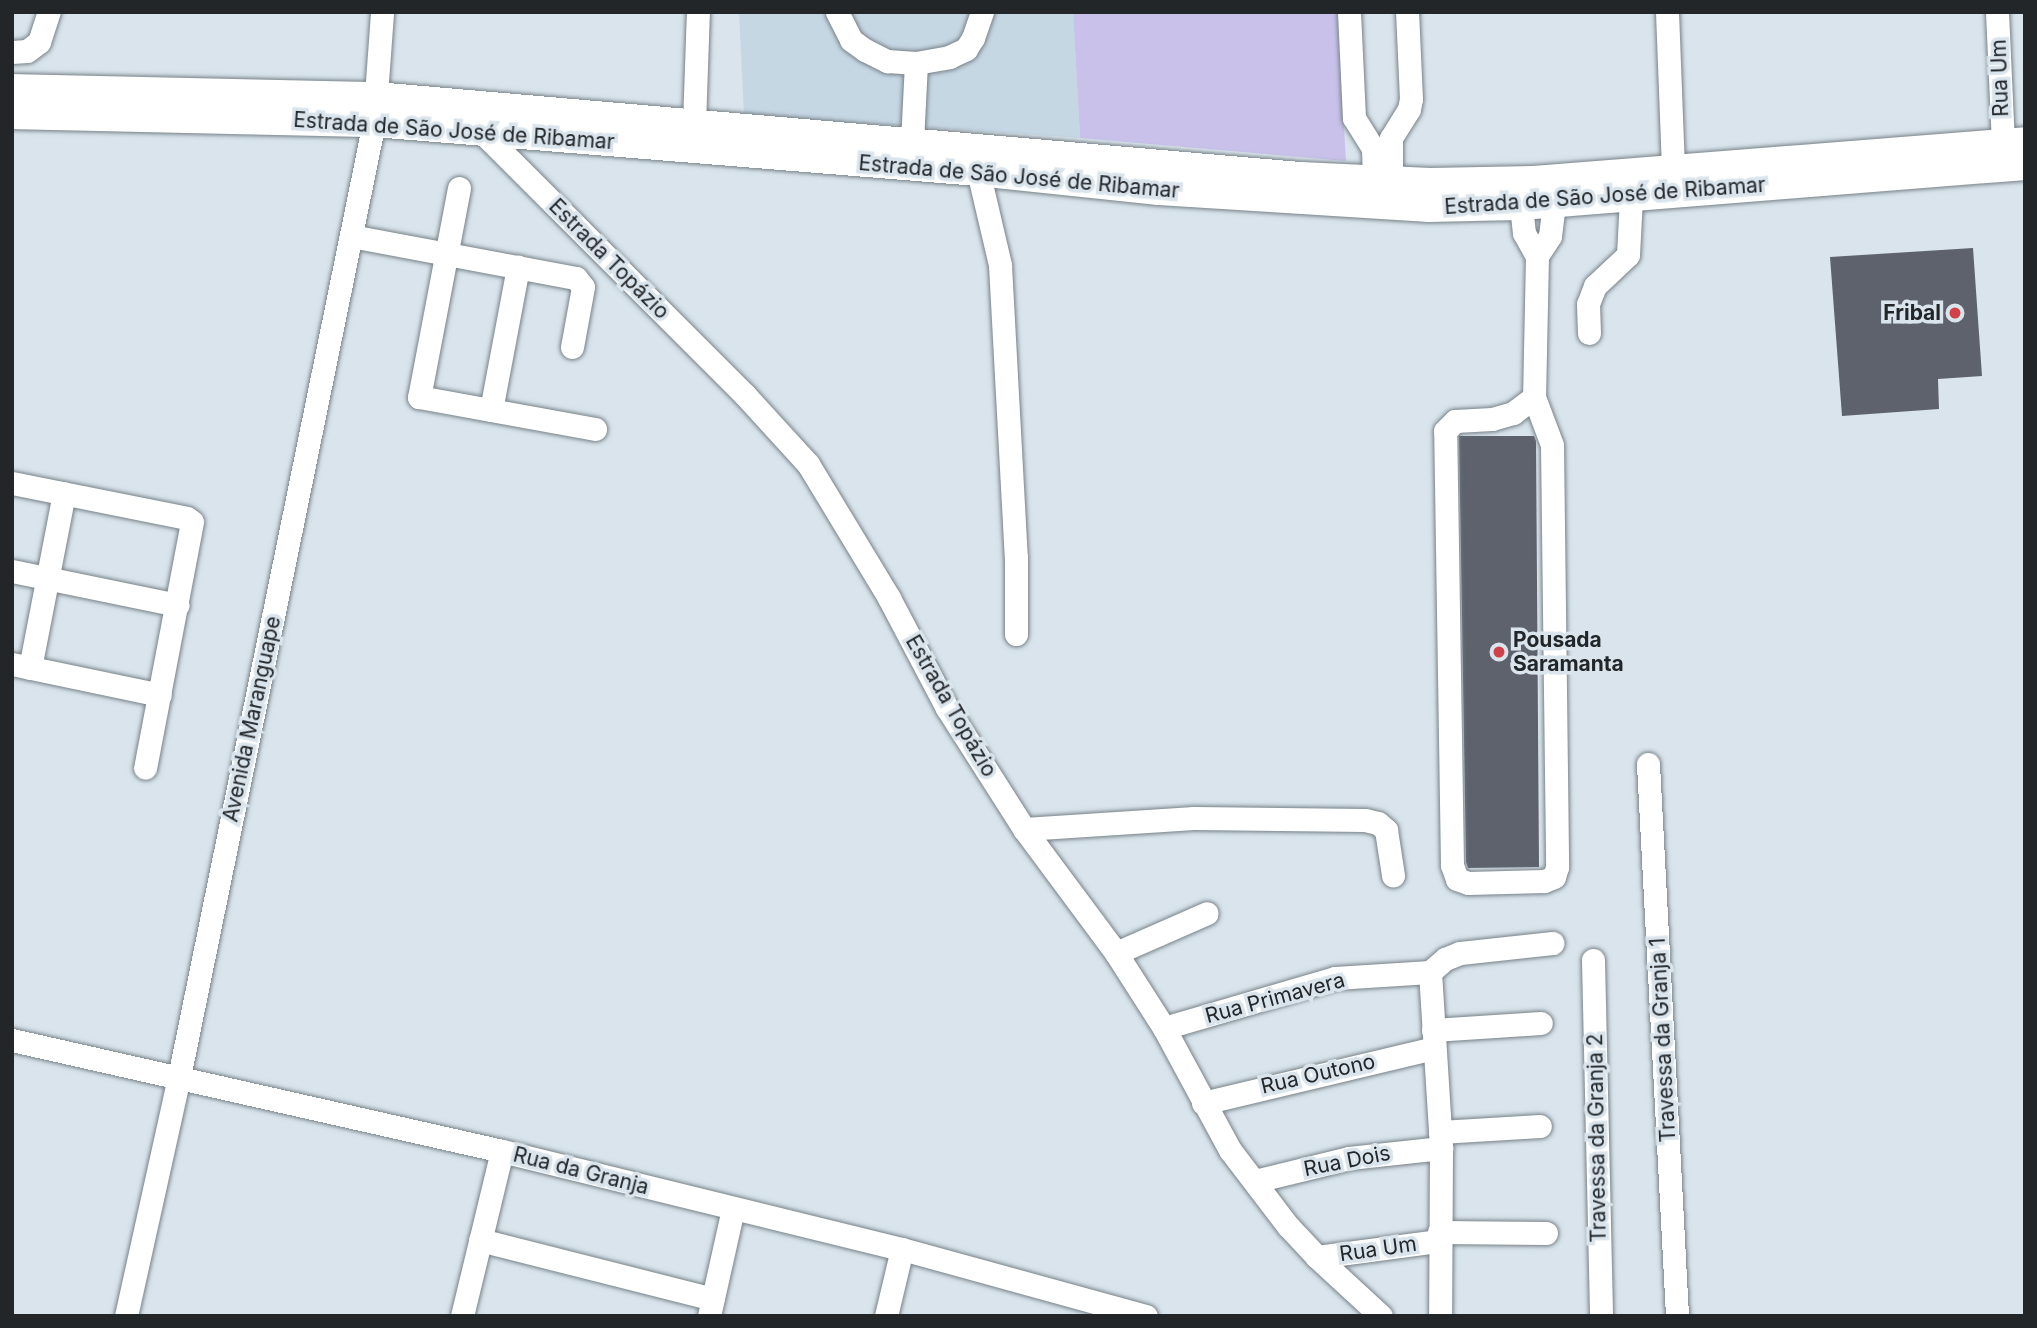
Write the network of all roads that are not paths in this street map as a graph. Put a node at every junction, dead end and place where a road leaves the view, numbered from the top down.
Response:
1 (49, 12) edge
2 (382, 12) edge
3 (698, 12) edge
4 (837, 12) edge
5 (982, 12) edge
6 (1349, 12) edge
7 (1407, 12) edge
8 (1667, 12) edge
9 (1997, 12) edge
10 (12, 52) edge
11 (916, 63) junction
12 (12, 89) edge
13 (375, 110) junction
14 (12, 114) edge
15 (694, 124) junction
16 (480, 130) junction
17 (912, 142) junction
18 (2014, 143) edge
19 (2025, 165) edge
20 (1673, 170) junction
21 (978, 171) junction
22 (1382, 181) junction
23 (459, 188) dead end
24 (1631, 197) junction
25 (1554, 202) junction
26 (1521, 205) junction
27 (351, 236) junction
28 (446, 254) junction
29 (1537, 256) junction
30 (518, 267) junction
31 (1589, 333) dead end
32 (572, 347) dead end
33 (1534, 397) junction
34 (491, 410) junction
35 (595, 429) dead end
36 (12, 483) edge
37 (64, 493) junction
38 (12, 571) edge
39 (47, 578) junction
40 (178, 605) junction
41 (1016, 634) dead end
42 (21, 666) edge
43 (160, 695) junction
44 (1648, 764) dead end
45 (145, 768) dead end
46 (1024, 829) junction
47 (1393, 875) dead end
48 (1207, 913) dead end
49 (1552, 943) dead end
50 (1116, 953) junction
51 (1593, 960) dead end
52 (1430, 972) junction
53 (1541, 1023) dead end
54 (1164, 1028) junction
55 (1434, 1039) junction
56 (12, 1040) edge
57 (178, 1077) junction
58 (1203, 1102) junction
59 (1540, 1126) dead end
60 (1441, 1140) junction
61 (502, 1150) junction
62 (1255, 1181) junction
63 (733, 1209) junction
64 (1546, 1233) dead end
65 (1439, 1236) junction
66 (480, 1240) junction
67 (902, 1249) junction
68 (1317, 1257) junction
69 (711, 1307) edge
70 (463, 1315) edge
71 (126, 1316) edge
72 (886, 1316) edge
73 (1146, 1316) edge
74 (1381, 1316) edge
75 (1440, 1316) edge
76 (1601, 1316) edge
77 (1677, 1316) edge

1 - 10 street
2 - 13 street, Avenida Maranguape
3 - 15 street
4 - 11 street
5 - 11 street
6 - 22 street
7 - 22 street
8 - 20 street
9 - 18 street, Rua Um
11 - 17 street
12 - 13 main road, Estrada de São José de Ribamar
13 - 14 main road, Estrada de São José de Ribamar
13 - 15 main road, Estrada de São José de Ribamar
13 - 16 main road, Estrada de São José de Ribamar
13 - 27 street, Avenida Maranguape
15 - 17 main road, Estrada de São José de Ribamar
16 - 21 main road, Estrada de São José de Ribamar
16 - 46 street, Estrada Topázio
17 - 22 main road, Estrada de São José de Ribamar
18 - 20 main road, Estrada de São José de Ribamar
19 - 24 main road, Estrada de São José de Ribamar
20 - 22 main road, Estrada de São José de Ribamar
21 - 26 main road, Estrada de São José de Ribamar
21 - 41 street
23 - 28 street
24 - 25 main road, Estrada de São José de Ribamar
24 - 31 street
25 - 26 main road, Estrada de São José de Ribamar
25 - 29 street
26 - 29 street
27 - 28 street
27 - 57 street, Avenida Maranguape
28 - 30 street
28 - 34 street
29 - 33 street
30 - 32 street
30 - 34 street
33 - 33 street
34 - 35 street
36 - 37 street
37 - 39 street
37 - 40 street
38 - 39 street
39 - 40 street
39 - 42 street
40 - 43 street
42 - 43 street
43 - 45 street
44 - 77 street, Travessa da Granja 1
46 - 47 street
46 - 50 street, Estrada Topázio
48 - 50 street
49 - 52 street
50 - 54 street, Estrada Topázio
51 - 76 street, Travessa da Granja 2
52 - 54 street, Rua Primavera
52 - 55 street
53 - 55 street, Rua Outono
54 - 58 street, Estrada Topázio
55 - 58 street, Rua Outono
55 - 60 street
56 - 57 street, Rua da Granja
57 - 61 street, Rua da Granja
57 - 71 street, Avenida Maranguape
58 - 62 street, Estrada Topázio
59 - 60 street, Rua Dois
60 - 62 street, Rua Dois
60 - 65 street
61 - 63 street, Rua da Granja
61 - 66 street
62 - 68 street, Estrada Topázio
63 - 67 street, Rua da Granja
63 - 69 street
64 - 65 street, Rua Um
65 - 68 street, Rua Um
65 - 75 street
66 - 69 street
66 - 70 street
67 - 72 street
67 - 73 street, Rua da Granja
68 - 74 street, Estrada Topázio

